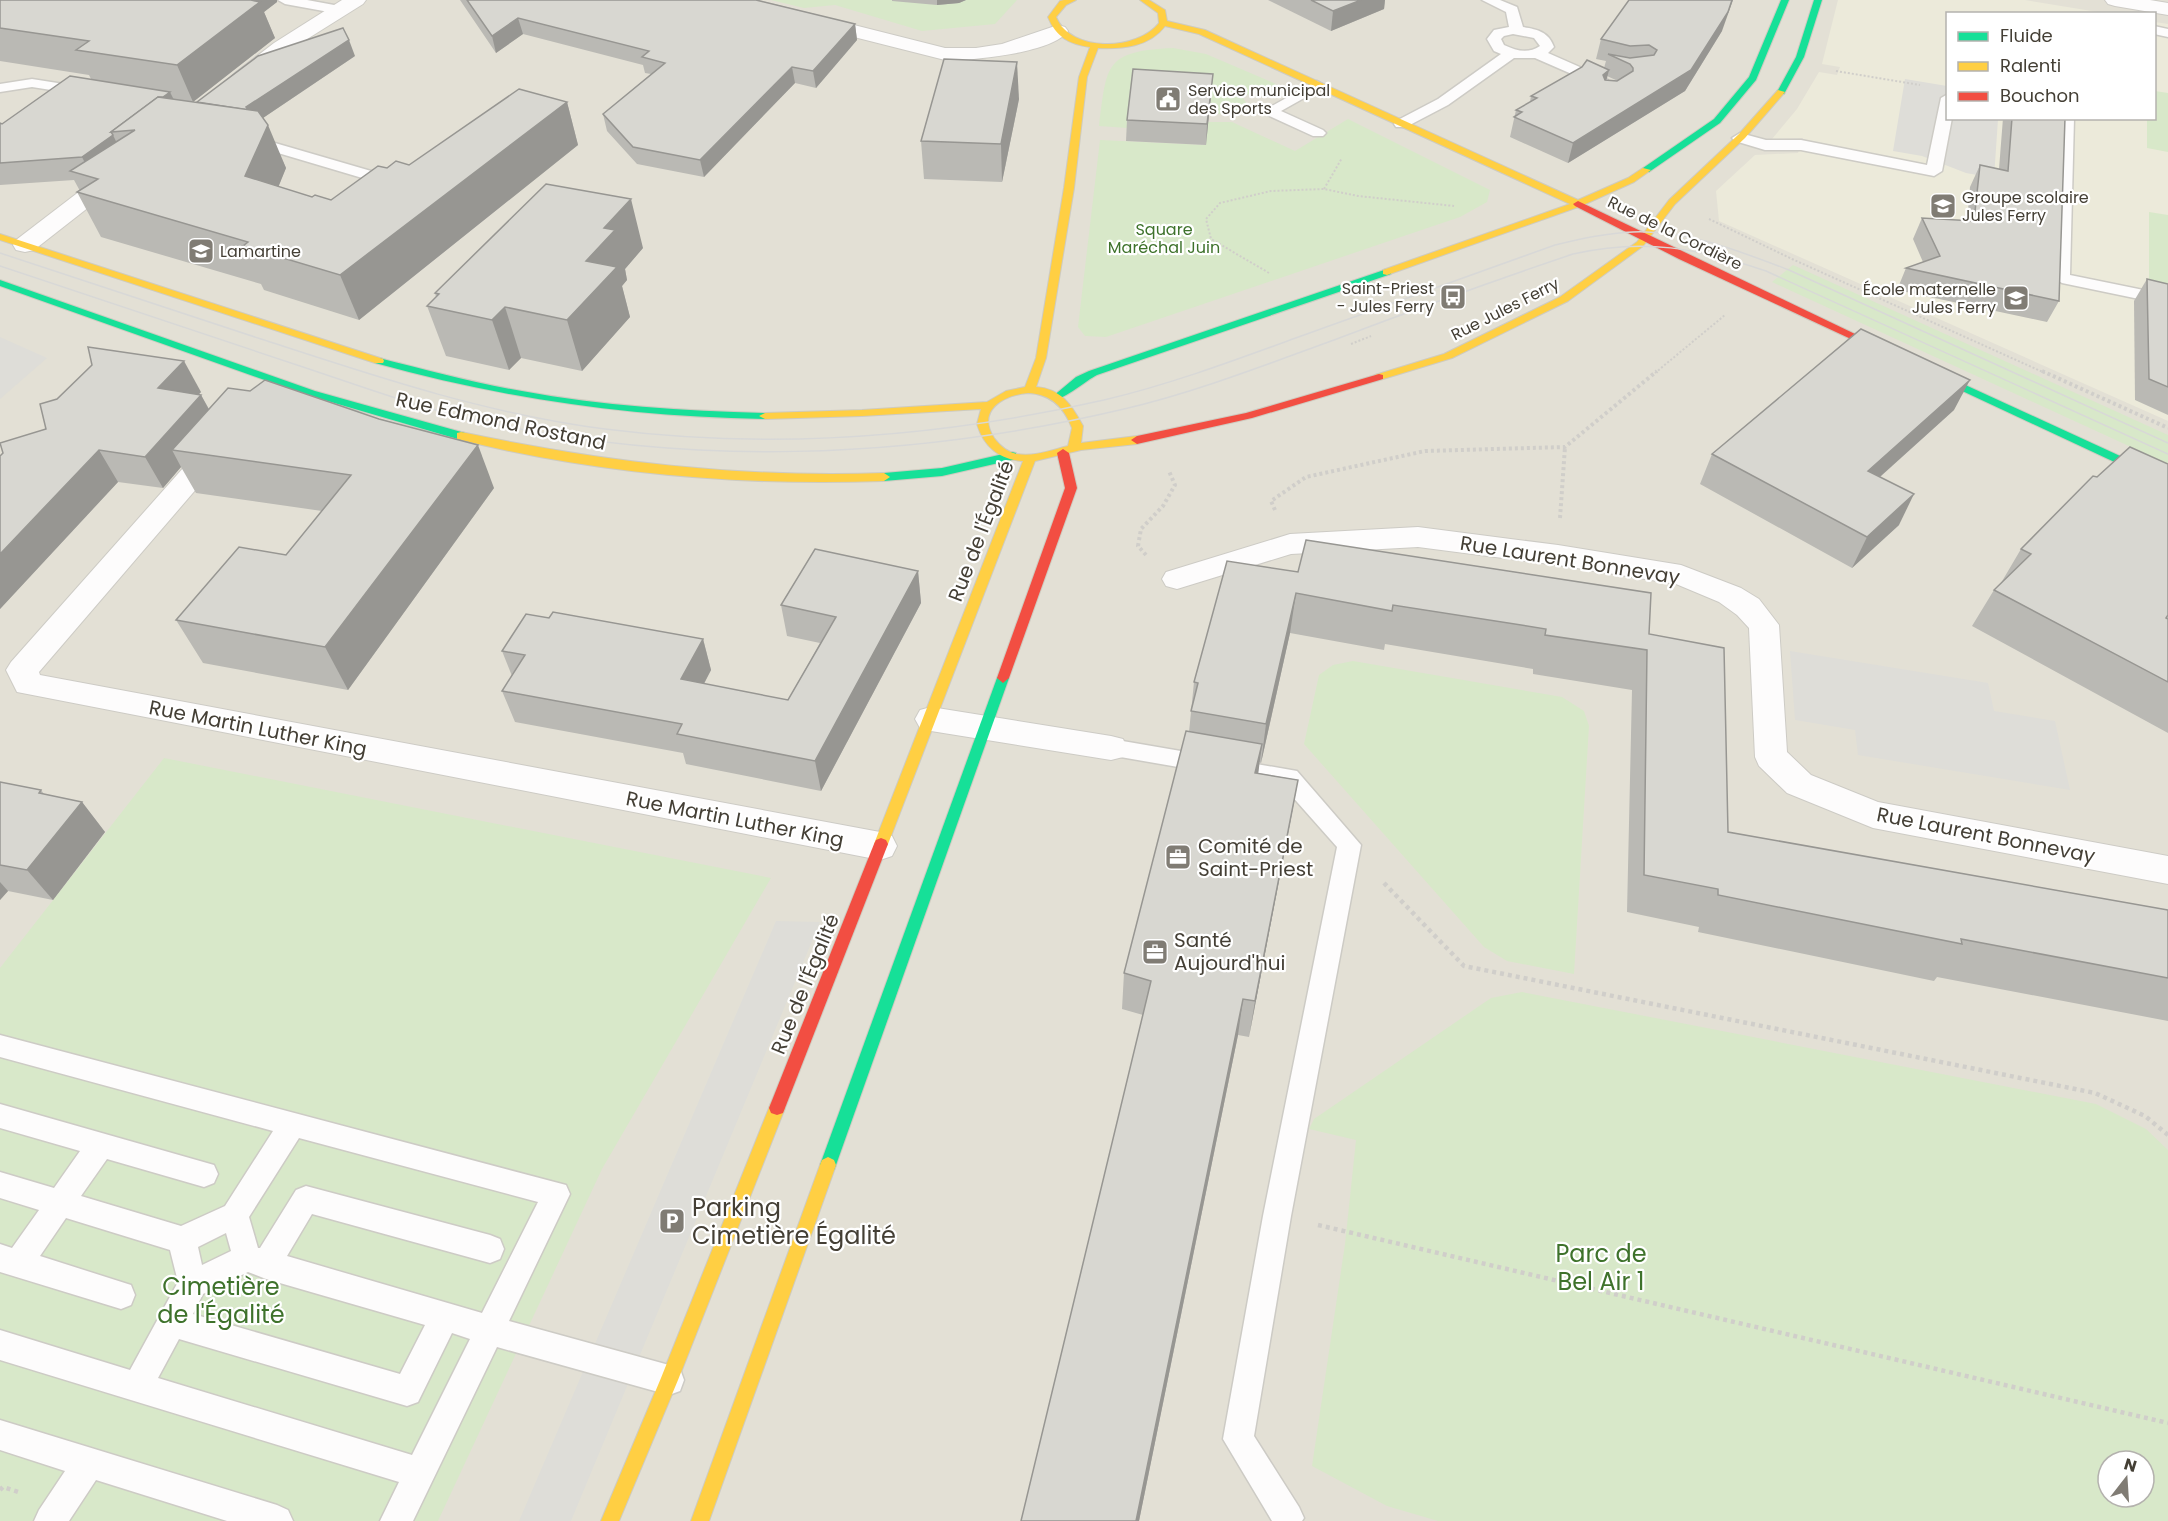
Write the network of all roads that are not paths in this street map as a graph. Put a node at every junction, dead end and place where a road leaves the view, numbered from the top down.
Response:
1 (285, 0) edge
2 (731, 0) edge
3 (1072, 0) edge
4 (1144, 0) edge
5 (1489, 0) edge
6 (1785, 0) edge
7 (1818, 0) edge
8 (2115, 0) edge
9 (348, 5) edge
10 (2168, 9) edge
11 (1163, 23) junction
12 (1058, 31) junction
13 (1517, 31) junction
14 (1095, 44) junction
15 (1540, 52) junction
16 (1511, 54) junction
17 (1608, 70) edge
18 (1317, 85) junction
19 (0, 88) edge
20 (227, 89) edge
21 (1613, 92) edge
22 (103, 94) edge
23 (1946, 104) edge
24 (2067, 120) edge
25 (1401, 124) junction
26 (1318, 133) dead end
27 (1740, 138) junction
28 (237, 141) edge
29 (134, 160) edge
30 (410, 187) edge
31 (1578, 204) junction
32 (0, 237) edge
33 (1646, 238) junction
34 (25, 245) junction
35 (0, 283) edge
36 (2168, 300) edge
37 (275, 381) junction
38 (1029, 390) junction
39 (1057, 397) junction
40 (988, 405) junction
41 (1068, 450) junction
42 (1012, 456) junction
43 (1030, 459) junction
44 (2168, 483) edge
45 (1177, 579) road end
46 (931, 719) junction
47 (986, 728) junction
48 (1111, 748) joint
49 (880, 846) junction
50 (2168, 870) edge
51 (0, 1046) edge
52 (0, 1116) edge
53 (292, 1125) junction
54 (101, 1144) junction
55 (204, 1174) dead end
56 (0, 1185) edge
57 (61, 1203) junction
58 (235, 1215) junction
59 (182, 1240) junction
60 (490, 1250) dead end
61 (9, 1261) edge
62 (256, 1261) junction
63 (194, 1284) junction
64 (121, 1295) dead end
65 (445, 1317) junction
66 (171, 1322) junction
67 (489, 1330) junction
68 (0, 1345) edge
69 (669, 1380) junction
70 (137, 1387) junction
71 (0, 1435) edge
72 (89, 1463) junction
73 (420, 1473) junction
74 (1288, 1518) dead end
75 (50, 1521) edge
76 (277, 1521) edge
77 (396, 1521) edge
78 (610, 1521) edge
79 (700, 1521) edge

1 - 9 lane
2 - 12 street
3 - 12 main road
4 - 11 main road
5 - 13 lane
6 - 31 main road
7 - 27 main road, Rue Jules Ferry
8 - 10 street
9 - 20 street
11 - 14 main road
11 - 18 main road, Rue de la Cordière
12 - 14 main road
13 - 15 lane
13 - 16 lane
14 - 38 main road
15 - 16 lane
15 - 17 lane
15 - 21 lane
16 - 25 lane
18 - 25 main road, Rue de la Cordière
18 - 26 lane
19 - 22 lane
23 - 27 lane
24 - 36 lane
25 - 31 main road, Rue de la Cordière
27 - 33 main road, Rue Jules Ferry
28 - 30 lane
29 - 34 street
31 - 33 main road, Rue de la Cordière
31 - 39 main road
32 - 34 main road, Rue Edmond Rostand
33 - 41 main road, Rue Jules Ferry
33 - 44 main road, Rue de la Cordière
34 - 40 main road, Rue Edmond Rostand
35 - 37 main road, Rue Edmond Rostand
37 - 42 main road, Rue Edmond Rostand
37 - 49 street, Rue Martin Luther King
38 - 39 main road
38 - 40 main road
39 - 41 main road
40 - 42 main road
41 - 43 main road
41 - 47 main road
42 - 43 main road
43 - 46 main road, Rue de l'Égalité
45 - 50 street, Rue Laurent Bonnevay
46 - 47 street
46 - 49 main road, Rue de l'Égalité
47 - 48 street
47 - 79 main road
48 - 74 lane
49 - 69 main road, Rue de l'Égalité
51 - 53 lane
52 - 54 lane
53 - 58 lane
53 - 67 lane
54 - 55 lane
54 - 57 lane
56 - 57 lane
57 - 59 lane
57 - 61 lane
58 - 59 lane
58 - 62 lane
59 - 63 lane
60 - 62 lane
61 - 64 lane
62 - 63 lane
62 - 65 lane
63 - 66 lane
65 - 66 lane
65 - 67 lane
66 - 70 lane
67 - 69 lane
67 - 73 lane
68 - 70 lane
69 - 78 main road, Rue de l'Égalité
70 - 73 lane
71 - 72 lane
72 - 75 lane
72 - 76 lane
73 - 77 lane

